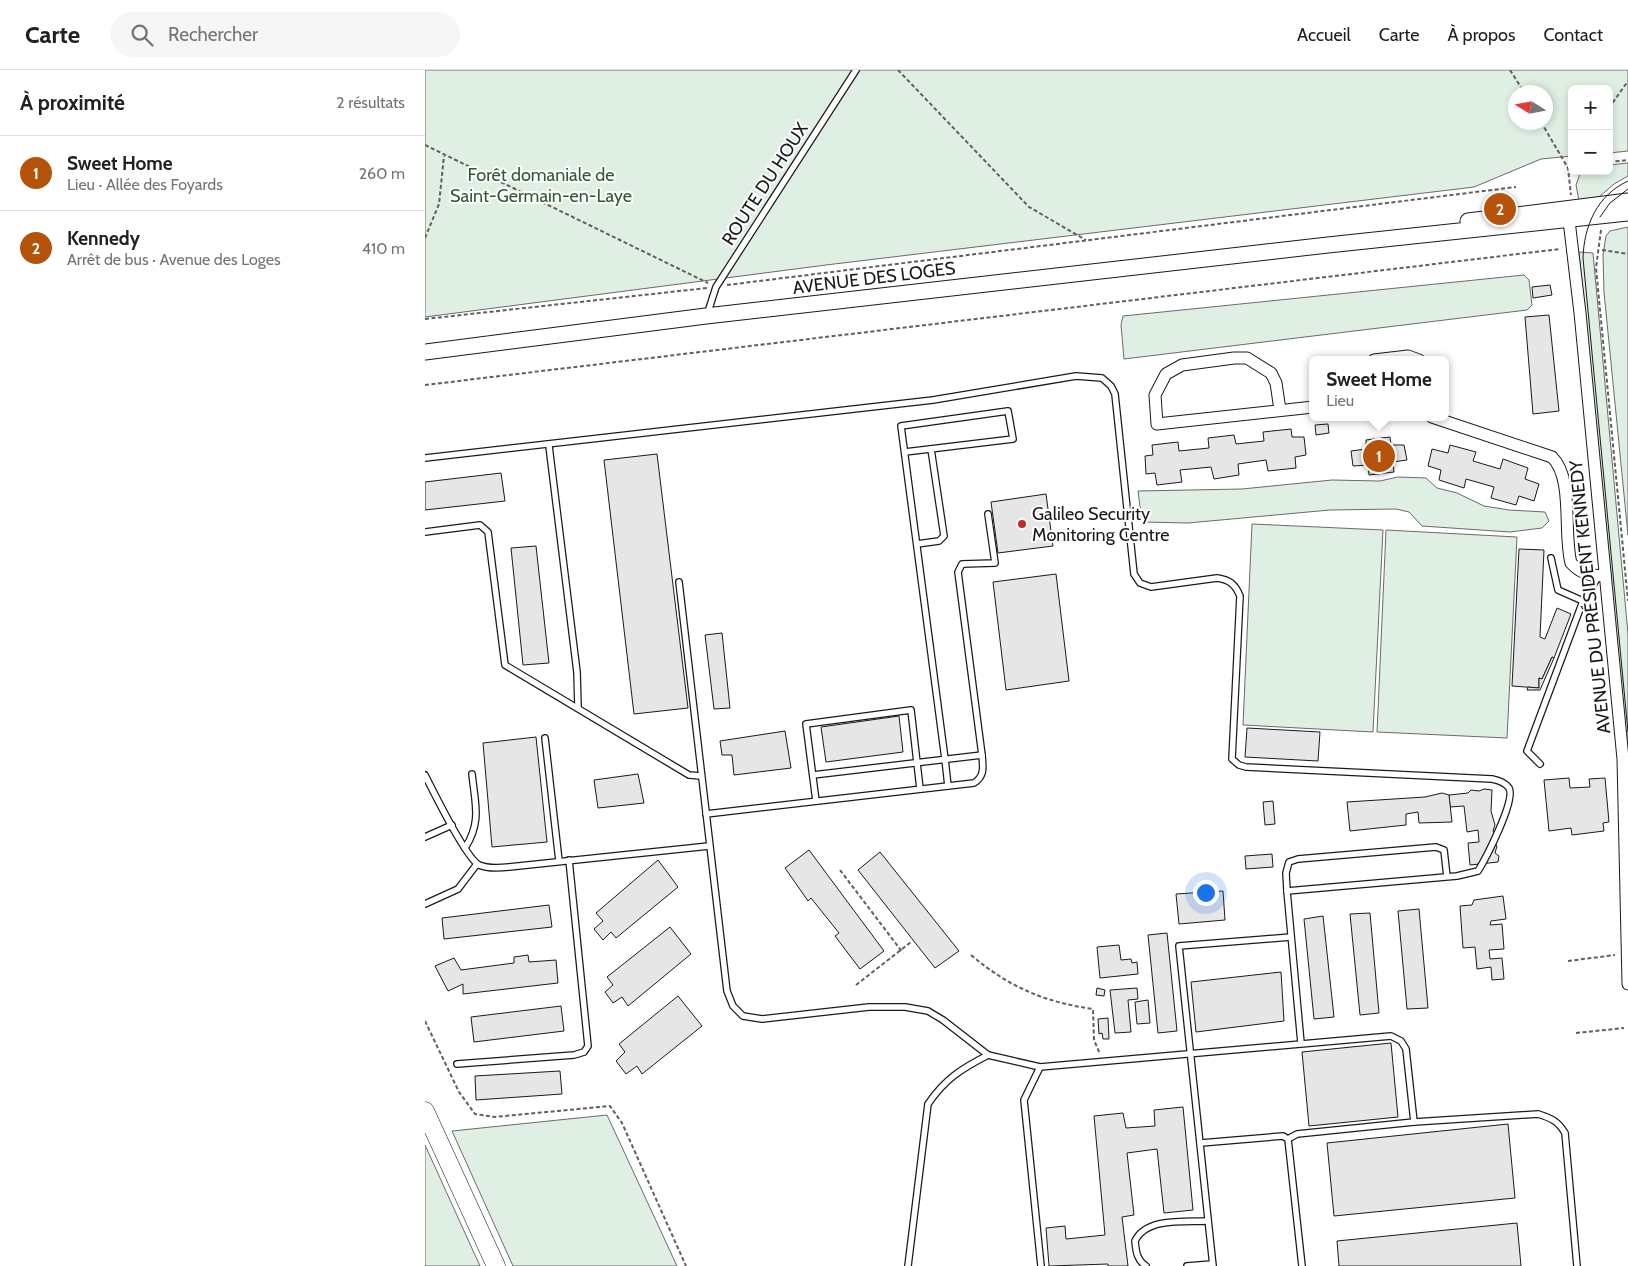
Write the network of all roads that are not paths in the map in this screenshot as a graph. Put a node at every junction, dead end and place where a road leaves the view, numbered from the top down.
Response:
1 (856, 70) edge
2 (1628, 201) edge
3 (1570, 212) junction
4 (1628, 213) edge
5 (706, 316) junction
6 (425, 352) edge
7 (1309, 407) edge
8 (1280, 410) junction
9 (1445, 421) edge
10 (549, 446) junction
11 (931, 449) junction
12 (905, 452) junction
13 (425, 458) edge
14 (989, 514) dead end
15 (425, 532) edge
16 (917, 544) junction
17 (1551, 558) dead end
18 (1601, 576) junction
19 (679, 582) dead end
20 (1583, 601) junction
21 (578, 707) junction
22 (545, 738) dead end
23 (982, 755) junction
24 (945, 759) junction
25 (917, 762) junction
26 (1540, 764) dead end
27 (472, 774) dead end
28 (425, 775) edge
29 (813, 775) junction
30 (701, 776) junction
31 (948, 786) junction
32 (920, 789) junction
33 (816, 801) junction
34 (706, 814) junction
35 (452, 825) junction
36 (425, 837) edge
37 (709, 846) junction
38 (465, 848) junction
39 (569, 860) junction
40 (559, 861) junction
41 (477, 864) junction
42 (1447, 877) junction
43 (1287, 891) junction
44 (425, 904) edge
45 (1291, 937) junction
46 (1628, 984) edge
47 (1301, 1044) junction
48 (988, 1055) junction
49 (1192, 1055) junction
50 (457, 1064) dead end
51 (1040, 1066) junction
52 (425, 1111) edge
53 (1414, 1122) junction
54 (1288, 1139) junction
55 (1201, 1143) junction
56 (1208, 1221) junction
57 (1213, 1265) edge
58 (496, 1266) edge
59 (908, 1266) edge
60 (1041, 1266) edge
61 (1146, 1266) edge
62 (1187, 1266) edge
63 (1302, 1266) edge
64 (1577, 1266) edge

1 - 5 lane, ROUTE DU HOUX
2 - 3 main road, AVENUE DES LOGES
3 - 4 main road, AVENUE DES LOGES
3 - 5 main road, AVENUE DES LOGES
3 - 18 street, AVENUE DU PRÉSIDENT KENNEDY
5 - 6 main road, AVENUE DES LOGES
7 - 8 street
8 - 8 street
9 - 18 street
10 - 13 lane
10 - 21 lane
10 - 42 lane
11 - 12 lane
11 - 12 lane
11 - 16 lane
12 - 16 lane
14 - 23 lane
15 - 21 lane
16 - 24 lane
17 - 20 lane
18 - 20 lane
18 - 46 street, AVENUE DU PRÉSIDENT KENNEDY
19 - 30 lane
20 - 26 lane
21 - 30 lane
22 - 40 lane
23 - 24 lane
23 - 31 lane
24 - 25 lane
24 - 31 lane
25 - 29 lane
25 - 29 lane
25 - 32 lane
27 - 38 lane
28 - 35 lane
29 - 33 lane
30 - 34 lane
31 - 32 lane
32 - 33 lane
33 - 34 lane
34 - 37 lane
35 - 36 lane
35 - 38 lane
37 - 39 lane
37 - 48 lane
38 - 41 lane
39 - 40 lane
39 - 50 lane
40 - 41 lane
41 - 44 lane
42 - 43 lane
42 - 43 lane
43 - 45 lane
45 - 47 lane
45 - 49 lane
47 - 49 lane
47 - 53 lane
48 - 51 lane
48 - 59 lane
49 - 51 lane
49 - 55 lane
51 - 60 lane
52 - 58 main road
53 - 54 lane
53 - 64 lane
54 - 55 lane
54 - 63 lane
55 - 56 lane
56 - 57 lane
56 - 61 lane
57 - 62 lane

